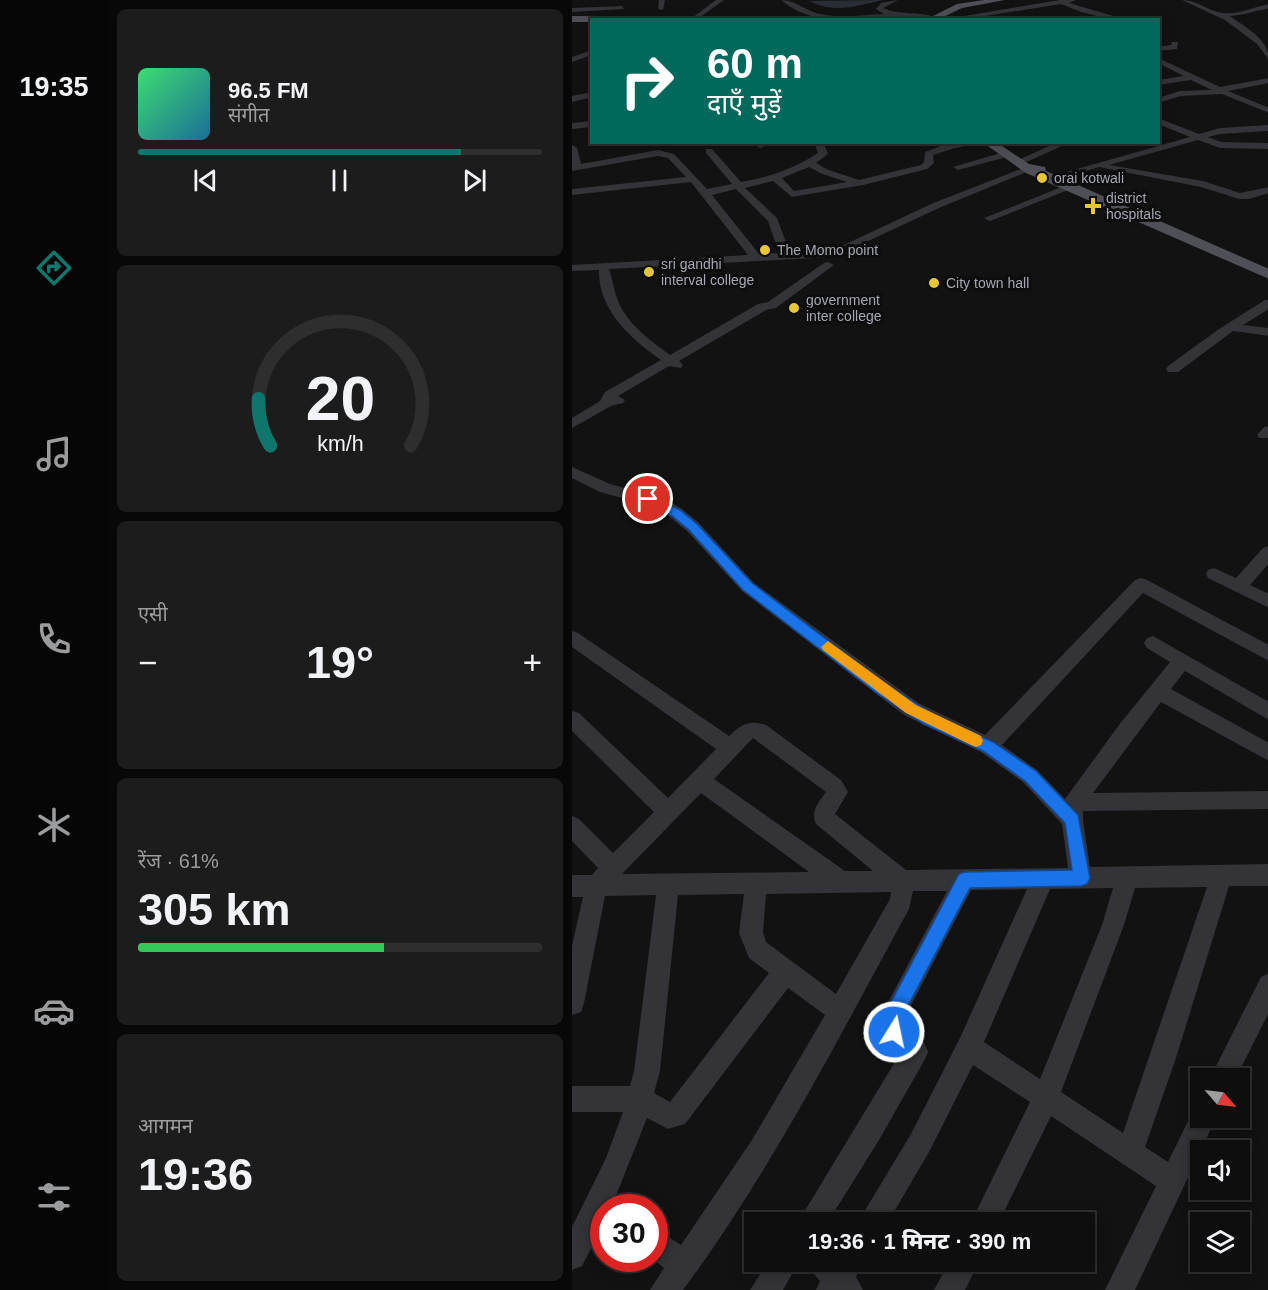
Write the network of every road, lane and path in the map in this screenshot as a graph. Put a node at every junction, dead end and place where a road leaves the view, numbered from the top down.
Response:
1 (625, 0) edge
2 (662, 0) edge
3 (721, 0) edge
4 (784, 0) edge
5 (895, 0) edge
6 (1003, 0) edge
7 (1185, 0) edge
8 (1073, 4) edge
9 (960, 6) junction
10 (1268, 6) edge
11 (917, 7) dead end
12 (1021, 8) junction
13 (660, 9) dead end
14 (572, 10) edge
15 (1058, 12) dead end
16 (991, 13) junction
17 (1249, 13) junction
18 (620, 15) edge
19 (892, 15) junction
20 (1222, 15) junction
21 (943, 16) edge
22 (1039, 16) dead end
23 (1261, 16) dead end
24 (694, 18) edge
25 (823, 18) edge
26 (872, 18) edge
27 (922, 18) edge
28 (934, 18) edge
29 (1004, 18) edge
30 (1118, 18) edge
31 (576, 19) edge
32 (1163, 40) dead end
33 (1160, 49) edge
34 (1266, 49) edge
35 (572, 50) edge
36 (590, 50) edge
37 (590, 51) edge
38 (1268, 58) edge
39 (572, 60) edge
40 (1160, 61) edge
41 (1192, 77) junction
42 (1268, 80) edge
43 (1160, 84) edge
44 (1160, 84) edge
45 (1220, 91) junction
46 (586, 93) edge
47 (1187, 93) junction
48 (572, 99) edge
49 (1160, 100) edge
50 (1268, 111) edge
51 (1160, 122) edge
52 (590, 124) edge
53 (572, 126) edge
54 (1268, 128) edge
55 (1198, 137) junction
56 (764, 144) edge
57 (819, 144) edge
58 (947, 144) edge
59 (962, 144) edge
60 (990, 144) edge
61 (998, 144) edge
62 (1064, 144) edge
63 (760, 145) dead end
64 (953, 145) junction
65 (1268, 146) edge
66 (572, 148) edge
67 (709, 151) dead end
68 (1004, 155) junction
69 (810, 164) junction
70 (1098, 164) junction
71 (958, 167) dead end
72 (574, 168) edge
73 (1032, 168) junction
74 (774, 176) junction
75 (604, 177) junction
76 (1054, 177) junction
77 (694, 179) junction
78 (863, 182) junction
79 (739, 185) junction
80 (1068, 188) junction
81 (1268, 189) edge
82 (572, 192) edge
83 (705, 193) junction
84 (989, 218) dead end
85 (786, 256) junction
86 (755, 257) junction
87 (831, 258) junction
88 (572, 268) edge
89 (604, 271) junction
90 (1268, 272) edge
91 (572, 273) edge
92 (1268, 303) edge
93 (1231, 327) junction
94 (1268, 332) edge
95 (672, 363) junction
96 (1173, 369) dead end
97 (572, 424) edge
98 (572, 472) edge
99 (1268, 552) edge
100 (1214, 574) dead end
101 (1239, 586) junction
102 (1268, 602) edge
103 (572, 638) edge
104 (1153, 643) dead end
105 (1268, 654) edge
106 (1183, 660) junction
107 (1158, 691) junction
108 (1268, 712) edge
109 (572, 719) edge
110 (988, 746) junction
111 (730, 748) junction
112 (1268, 753) edge
113 (698, 779) junction
114 (1268, 800) edge
115 (668, 811) junction
116 (1073, 811) junction
117 (572, 826) edge
118 (613, 868) junction
119 (1268, 874) edge
120 (1221, 876) junction
121 (1127, 877) junction
122 (1081, 878) junction
123 (1043, 879) junction
124 (965, 880) junction
125 (904, 881) junction
126 (842, 882) junction
127 (756, 884) junction
128 (572, 886) edge
129 (596, 886) junction
130 (668, 886) junction
131 (785, 972) junction
132 (1268, 985) edge
133 (572, 1003) edge
134 (839, 1011) junction
135 (969, 1047) junction
136 (1228, 1068) edge
137 (1046, 1097) junction
138 (572, 1099) edge
139 (641, 1099) junction
140 (1199, 1128) edge
141 (1130, 1152) junction
142 (1173, 1180) junction
143 (608, 1194) edge
144 (818, 1212) edge
145 (878, 1212) edge
146 (990, 1212) edge
147 (590, 1227) edge
148 (668, 1253) edge
149 (572, 1256) edge
150 (684, 1265) junction
151 (778, 1272) edge
152 (959, 1272) edge
153 (665, 1290) edge
154 (765, 1290) edge
155 (949, 1290) edge
156 (1120, 1290) edge

1 - 18 street
2 - 13 street
3 - 24 street
4 - 25 street
5 - 19 street
6 - 9 main road
6 - 12 street
7 - 20 street
8 - 12 street
8 - 15 street
8 - 30 street
9 - 21 main road
9 - 28 main road
10 - 17 street
11 - 21 street
12 - 16 street
12 - 22 street
14 - 18 street
16 - 21 street
16 - 29 street
17 - 20 street
17 - 23 street
18 - 31 main road
19 - 26 street
19 - 27 street
20 - 34 street
32 - 33 street
34 - 38 street
35 - 36 street
37 - 39 street
40 - 41 street
41 - 43 street
41 - 45 street
42 - 45 street
44 - 47 street
45 - 47 street
45 - 50 street
46 - 48 street
47 - 49 street
51 - 55 street
52 - 53 street
54 - 55 street
55 - 65 street
55 - 70 street
56 - 63 street
57 - 69 street
58 - 64 street
59 - 64 street
60 - 68 main road
61 - 73 main road
62 - 73 street
64 - 78 street
66 - 72 street
67 - 79 street
68 - 71 street
68 - 73 main road
69 - 74 street
69 - 78 street
70 - 76 street
70 - 81 street
72 - 75 street
73 - 76 main road
73 - 80 main road
73 - 87 street
74 - 78 street
74 - 79 street
75 - 77 street
75 - 77 street
75 - 82 street
76 - 90 main road
77 - 83 street
79 - 83 street
79 - 85 street
80 - 84 street
80 - 90 main road
83 - 86 street
85 - 86 street
85 - 87 street
86 - 88 street
87 - 89 street
87 - 95 street
89 - 91 street
89 - 95 street
92 - 93 street
93 - 94 street
93 - 96 street
95 - 97 street
98 - 110 street
99 - 101 street
100 - 101 street
101 - 102 street
103 - 111 street
104 - 106 street
105 - 110 street
106 - 107 street
106 - 108 street
107 - 112 street
107 - 116 street
109 - 115 street
110 - 116 street
111 - 113 street
111 - 125 street
113 - 115 street
113 - 126 street
114 - 116 street
115 - 118 street
116 - 122 street
117 - 118 street
118 - 129 street
119 - 120 street
120 - 121 street
120 - 141 street
121 - 122 street
121 - 137 street
122 - 123 street
123 - 124 street
123 - 135 street
124 - 125 street
124 - 144 street
125 - 126 street
125 - 134 street
126 - 127 street
127 - 130 street
127 - 131 street
128 - 129 street
129 - 130 street
129 - 133 street
130 - 139 street
131 - 134 street
131 - 139 street
132 - 136 street
134 - 150 street
135 - 137 street
135 - 145 street
137 - 141 street
137 - 146 street
138 - 139 street
139 - 143 street
140 - 142 street
141 - 142 street
142 - 156 street
147 - 149 street
148 - 150 street
150 - 153 street
151 - 154 street
152 - 155 street

